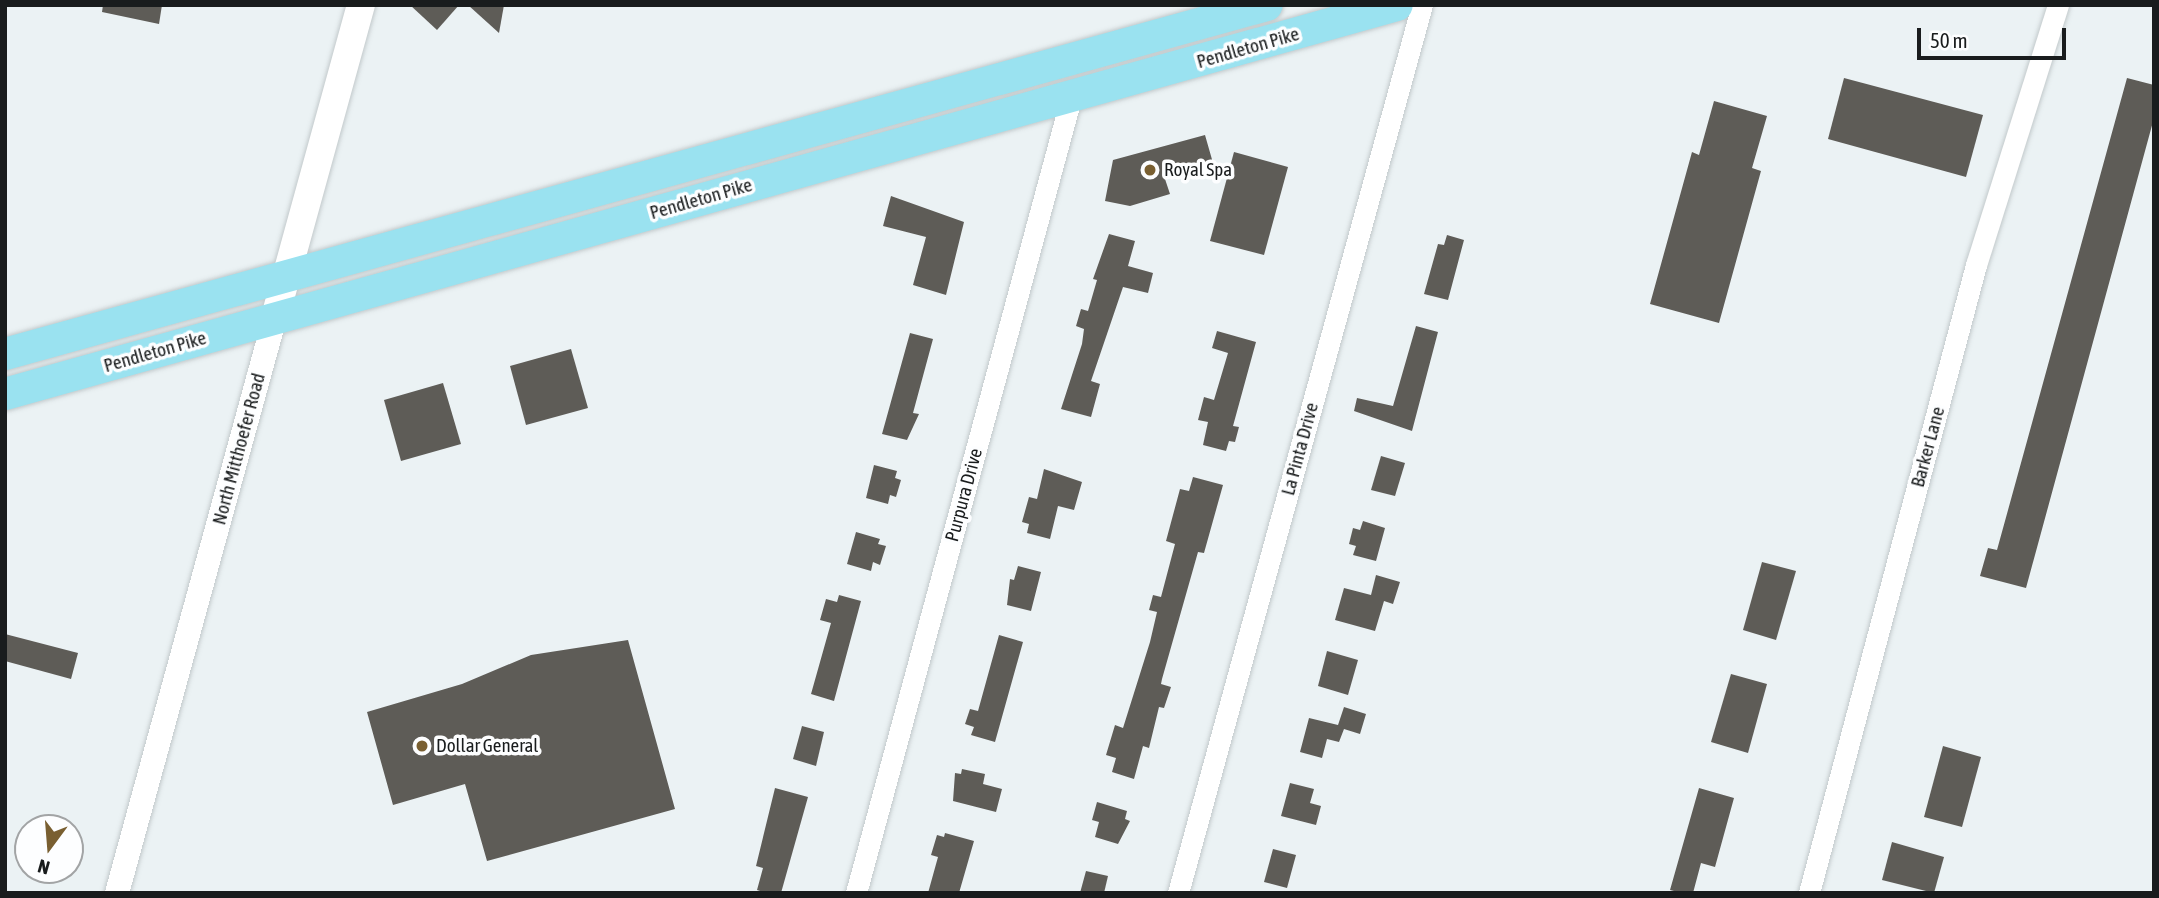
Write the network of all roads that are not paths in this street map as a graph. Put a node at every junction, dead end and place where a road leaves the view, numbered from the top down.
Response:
1 (361, 5) edge
2 (1267, 5) edge
3 (1397, 5) edge
4 (1422, 5) edge
5 (2058, 5) edge
6 (1191, 15) edge
7 (1071, 98) junction
8 (286, 276) junction
9 (275, 317) junction
10 (5, 355) edge
11 (5, 394) edge
12 (117, 893) edge
13 (856, 893) edge
14 (1178, 893) edge
15 (1809, 893) edge

1 - 8 main road, North Mitthoefer Road
2 - 6 main road, Pendleton Pike
3 - 7 main road, Pendleton Pike
4 - 14 street, La Pinta Drive
5 - 15 street, Barker Lane
6 - 8 main road, Pendleton Pike
7 - 9 main road, Pendleton Pike
7 - 13 street, Purpura Drive
8 - 9 main road, North Mitthoefer Road
8 - 10 main road, Pendleton Pike
9 - 11 main road, Pendleton Pike
9 - 12 street, North Mitthoefer Road

